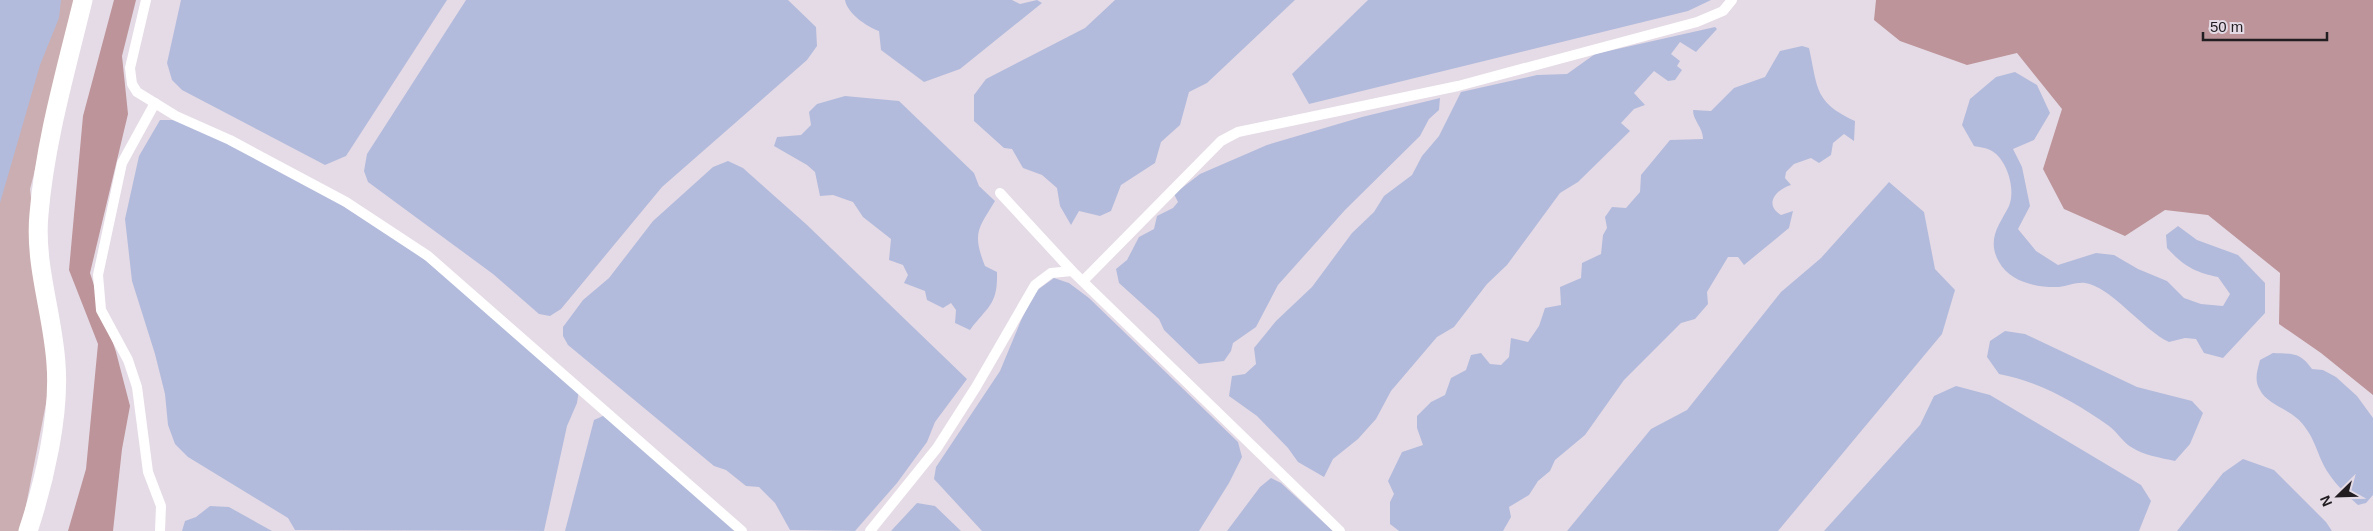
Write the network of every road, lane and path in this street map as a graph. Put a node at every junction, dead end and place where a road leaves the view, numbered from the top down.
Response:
1 (83, 0) edge
2 (146, 0) edge
3 (1732, 0) edge
4 (155, 103) junction
5 (1000, 193) dead end
6 (1072, 271) junction
7 (1083, 282) junction
8 (28, 531) edge
9 (160, 531) edge
10 (742, 531) edge
11 (870, 531) edge
12 (1340, 531) edge

1 - 8 street
2 - 4 lane
3 - 7 lane
4 - 9 lane
4 - 10 lane
5 - 6 lane
6 - 7 lane
6 - 11 lane
7 - 12 lane

